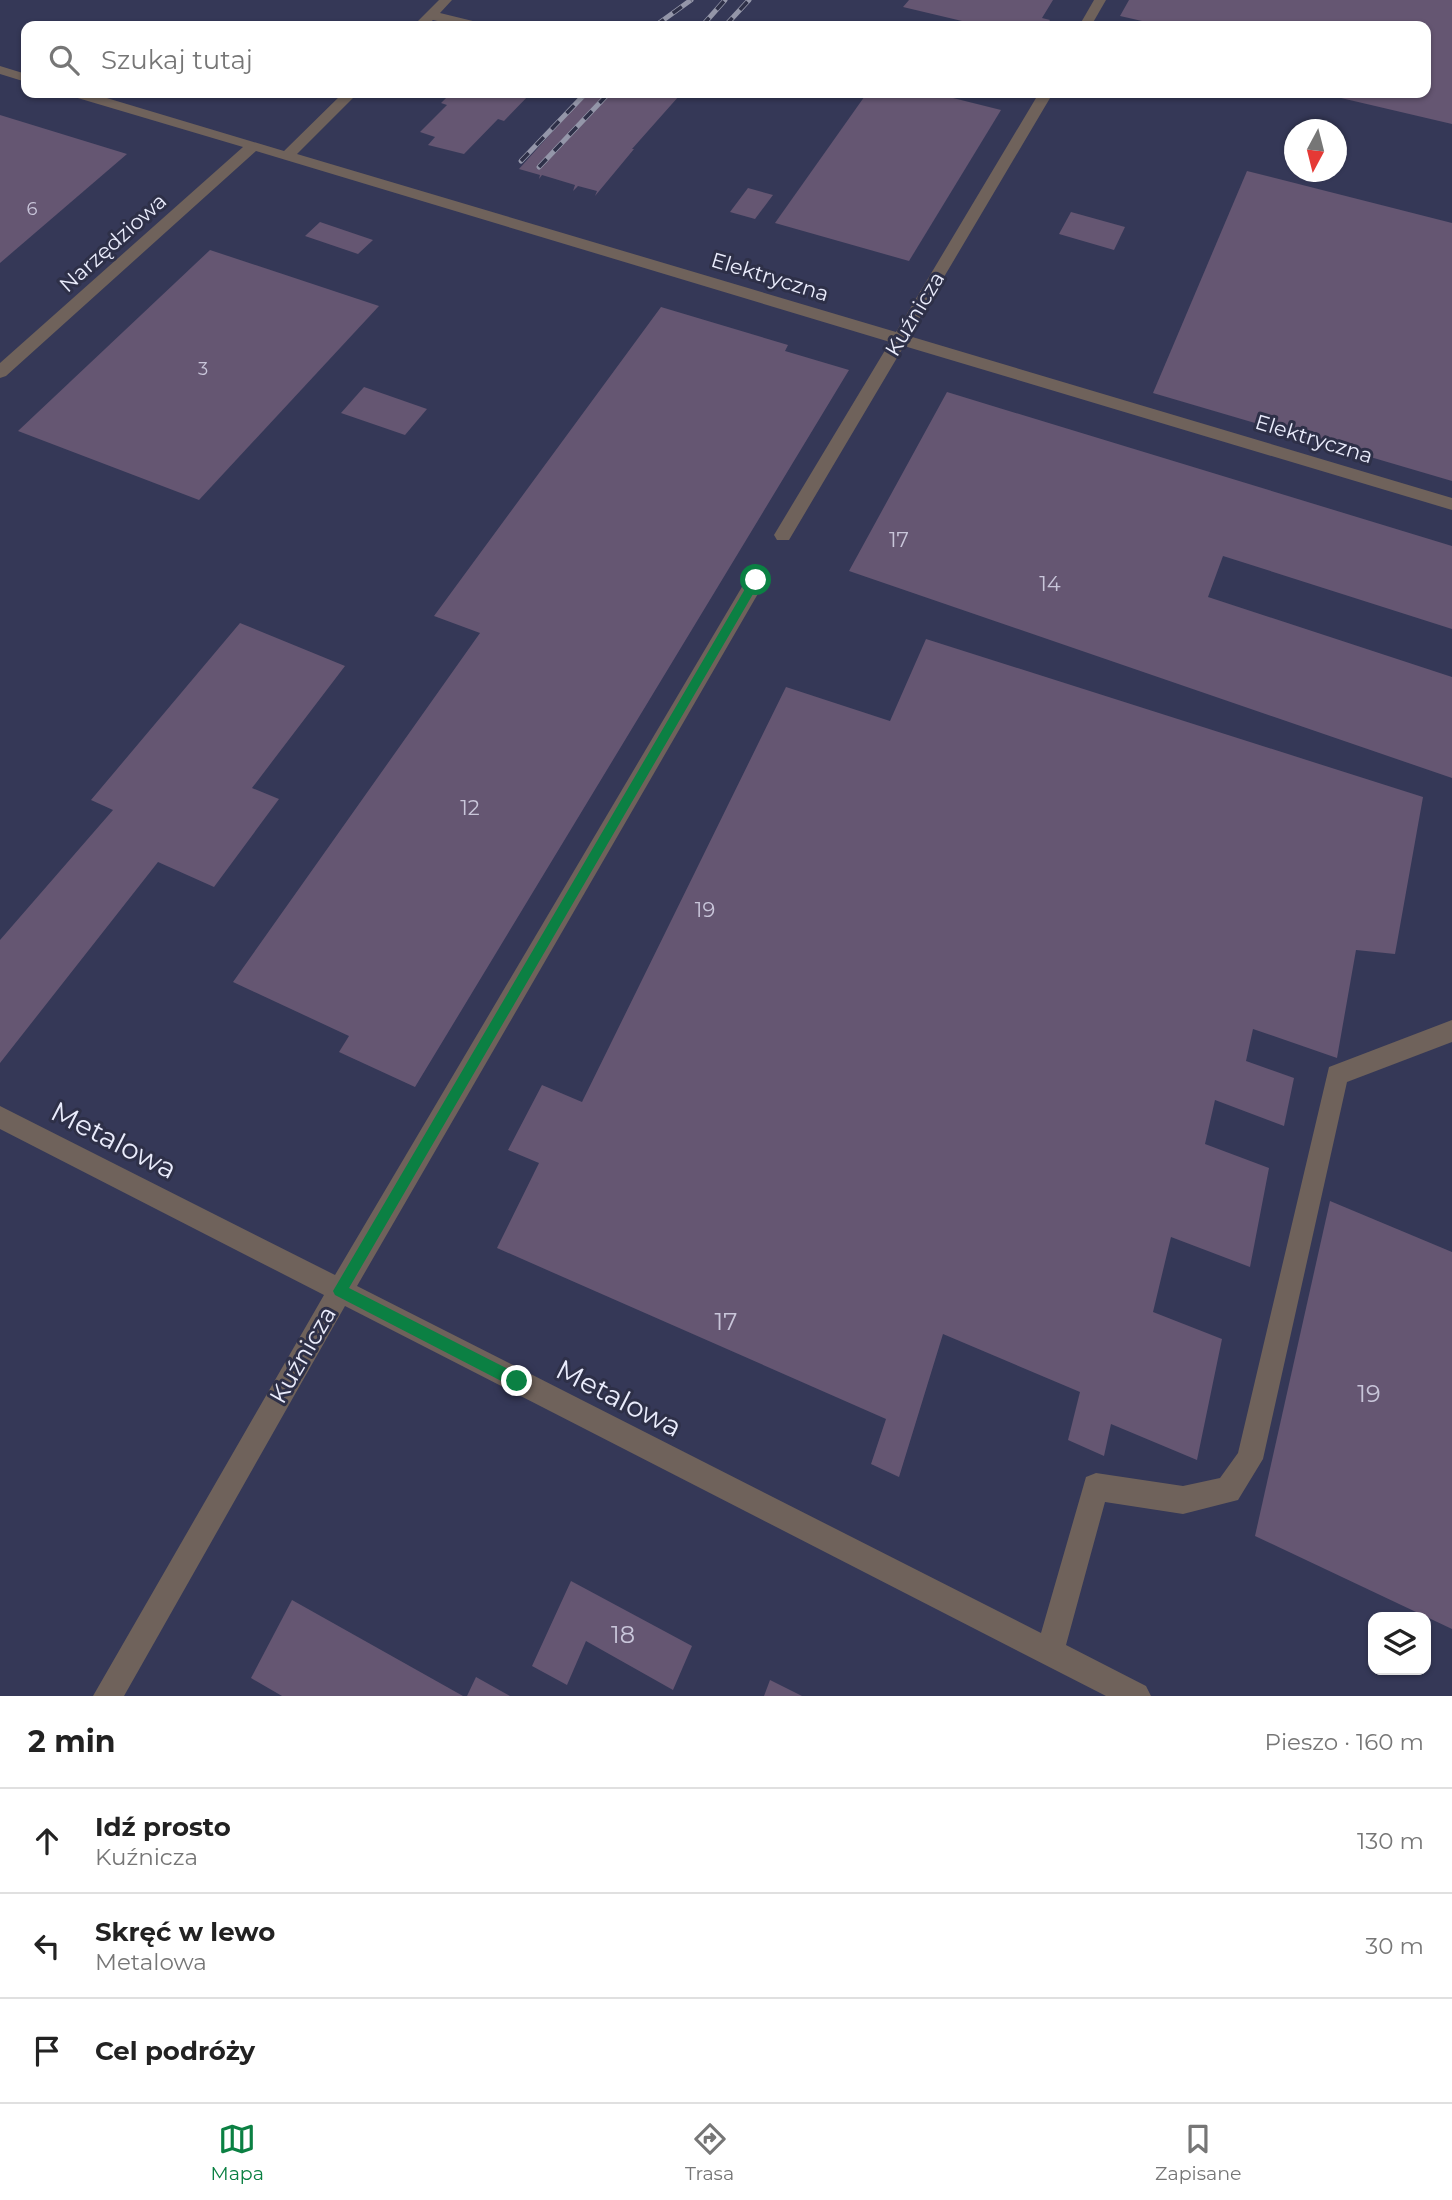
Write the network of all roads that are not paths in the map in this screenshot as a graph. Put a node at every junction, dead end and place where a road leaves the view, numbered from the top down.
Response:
1 (446, 0) edge
2 (1100, 0) edge
3 (430, 15) junction
4 (424, 21) edge
5 (455, 21) edge
6 (1088, 21) edge
7 (0, 70) edge
8 (21, 76) edge
9 (93, 98) edge
10 (346, 98) edge
11 (1043, 98) edge
12 (253, 146) junction
13 (288, 155) junction
14 (900, 340) junction
15 (0, 372) edge
16 (1452, 504) edge
17 (783, 535) dead end
18 (756, 580) dead end
19 (1452, 1031) edge
20 (0, 1117) edge
21 (340, 1291) junction
22 (1050, 1652) junction
23 (108, 1696) edge
24 (1136, 1696) edge

1 - 3 street
2 - 6 street
3 - 4 street
3 - 5 street
7 - 8 street
9 - 12 street, Elektryczna
10 - 13 street
11 - 14 street, Kuźnicza
12 - 13 street, Elektryczna
12 - 15 street, Narzędziowa
13 - 14 street, Elektryczna
14 - 16 street, Elektryczna
14 - 17 street, Kuźnicza
18 - 21 street, Kuźnicza
19 - 22 street
20 - 21 street, Metalowa
21 - 22 street, Metalowa
21 - 23 street, Kuźnicza
22 - 24 street, Metalowa

